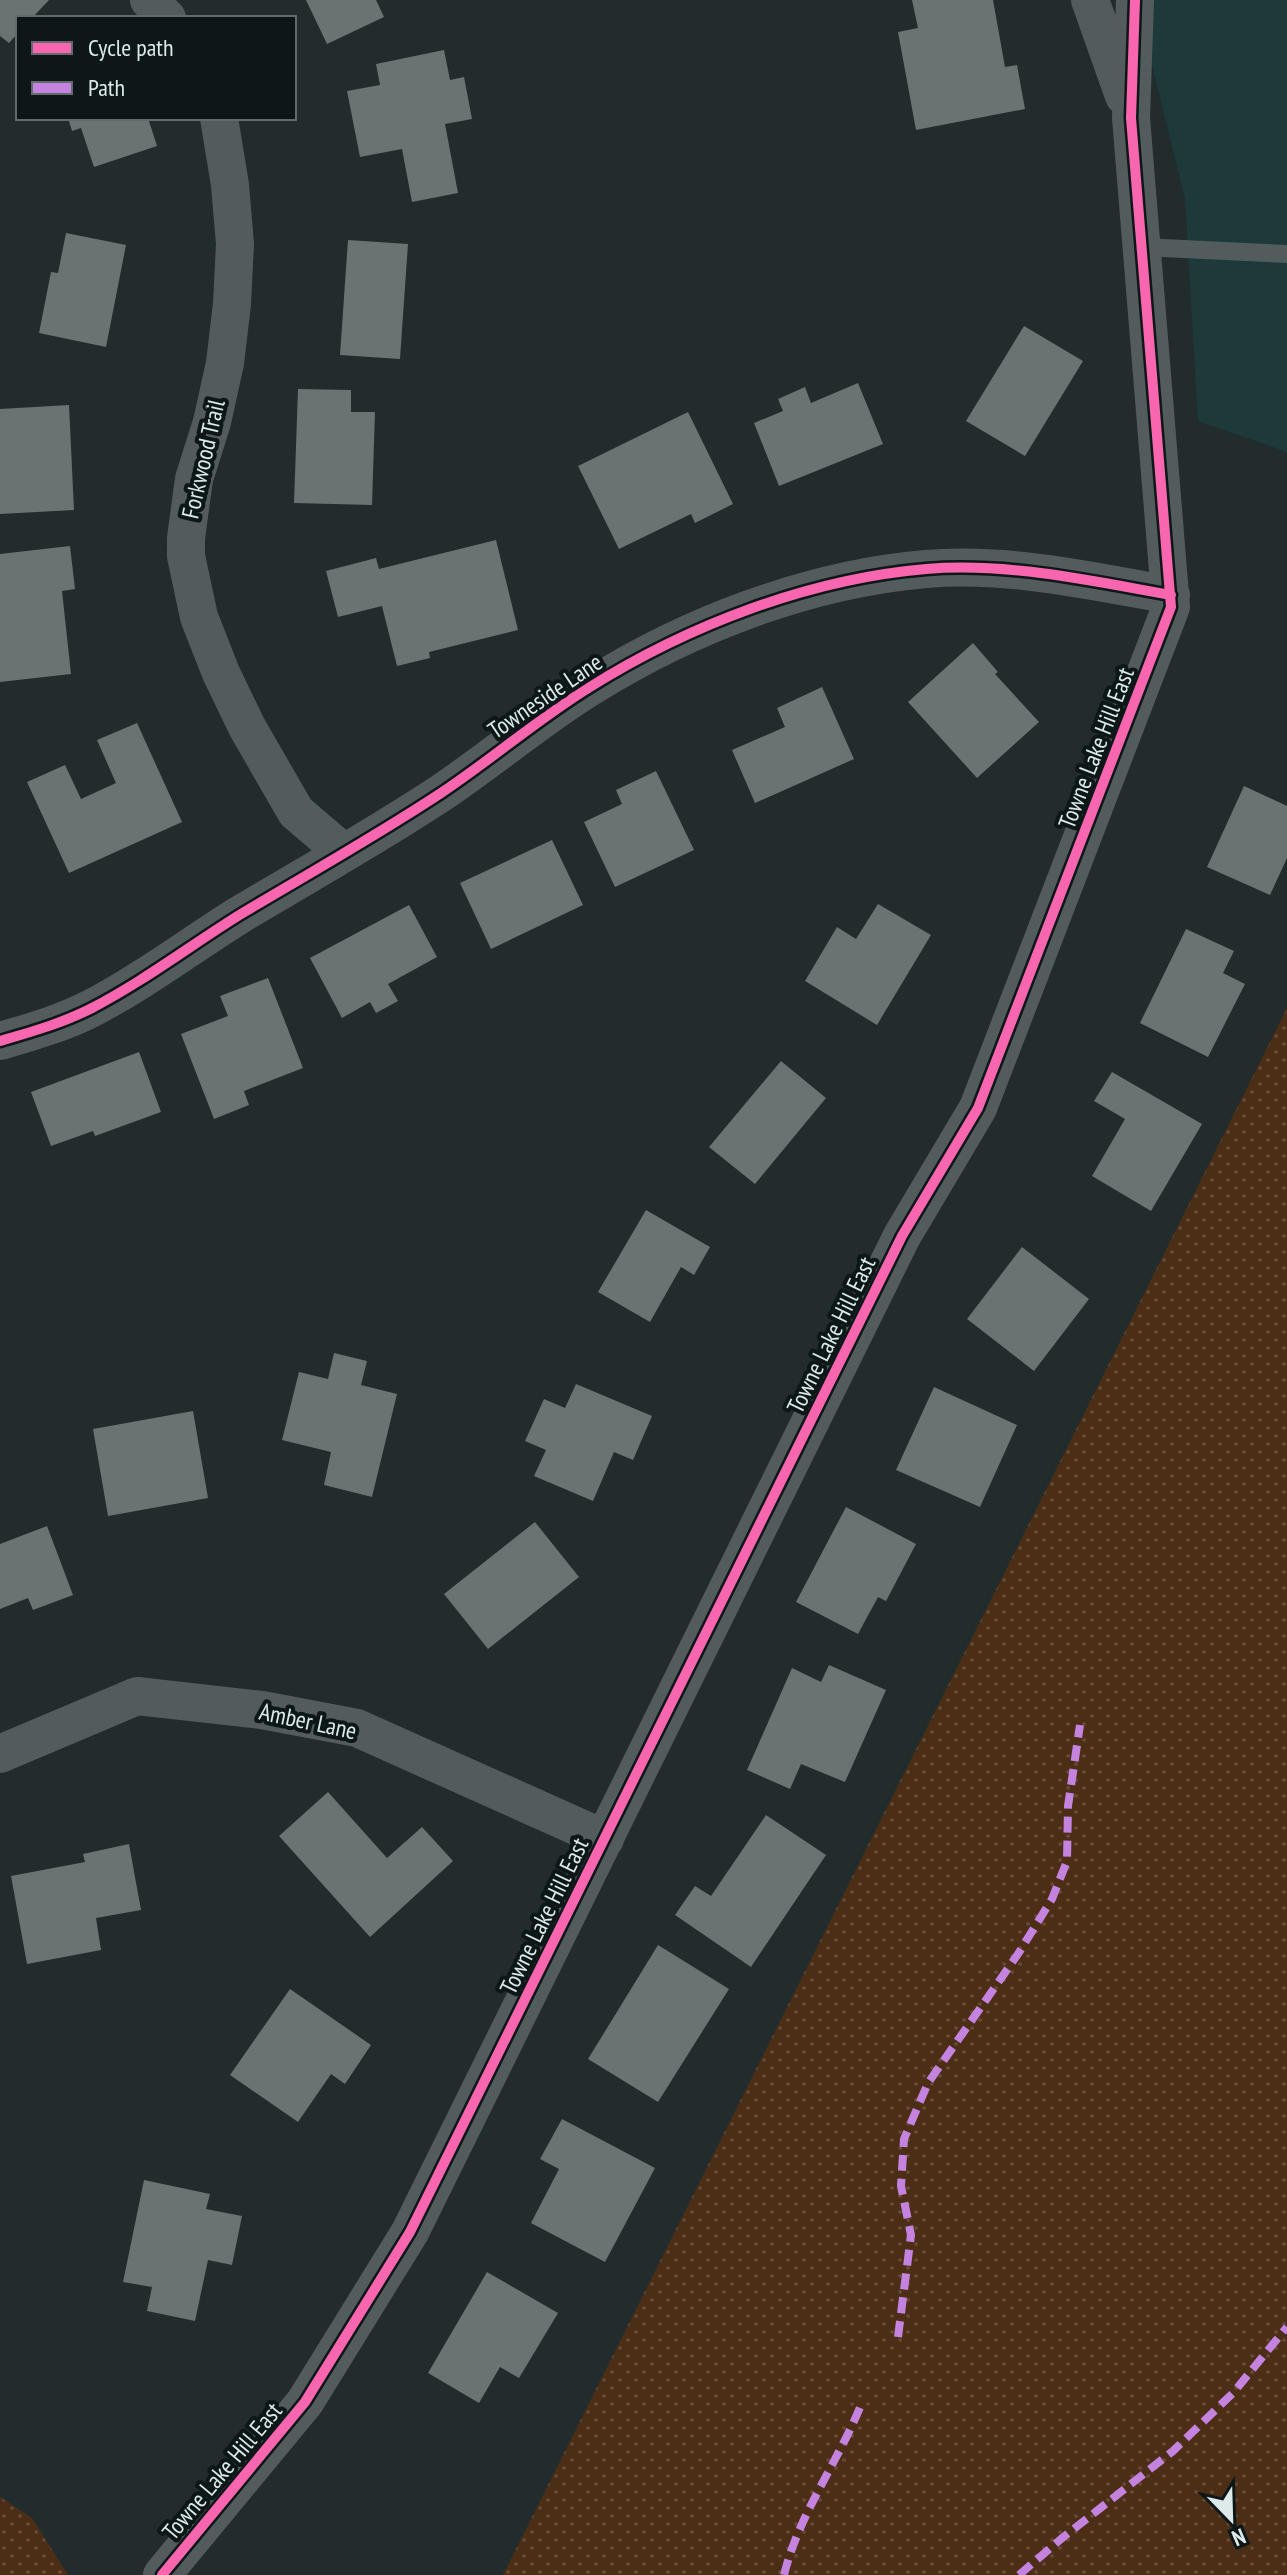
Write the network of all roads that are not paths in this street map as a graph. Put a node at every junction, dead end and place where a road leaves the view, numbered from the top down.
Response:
1 (149, 0) edge
2 (1090, 0) edge
3 (1135, 0) edge
4 (165, 16) edge
5 (1131, 118) junction
6 (219, 120) edge
7 (1142, 247) junction
8 (1287, 254) edge
9 (1171, 595) junction
10 (343, 852) junction
11 (0, 1041) edge
12 (0, 1754) edge
13 (605, 1839) junction
14 (162, 2575) edge

1 - 4 street
2 - 5 street, Towne Lake Hill East
3 - 5 street, Towne Lake Hill East
5 - 7 street, Towne Lake Hill East
6 - 10 street, Forkwood Trail
7 - 8 lane
7 - 9 street, Towne Lake Hill East
9 - 10 street, Towneside Lane
9 - 13 street, Towne Lake Hill East
10 - 11 street, Towneside Lane
12 - 13 street, Amber Lane
13 - 14 street, Towne Lake Hill East

